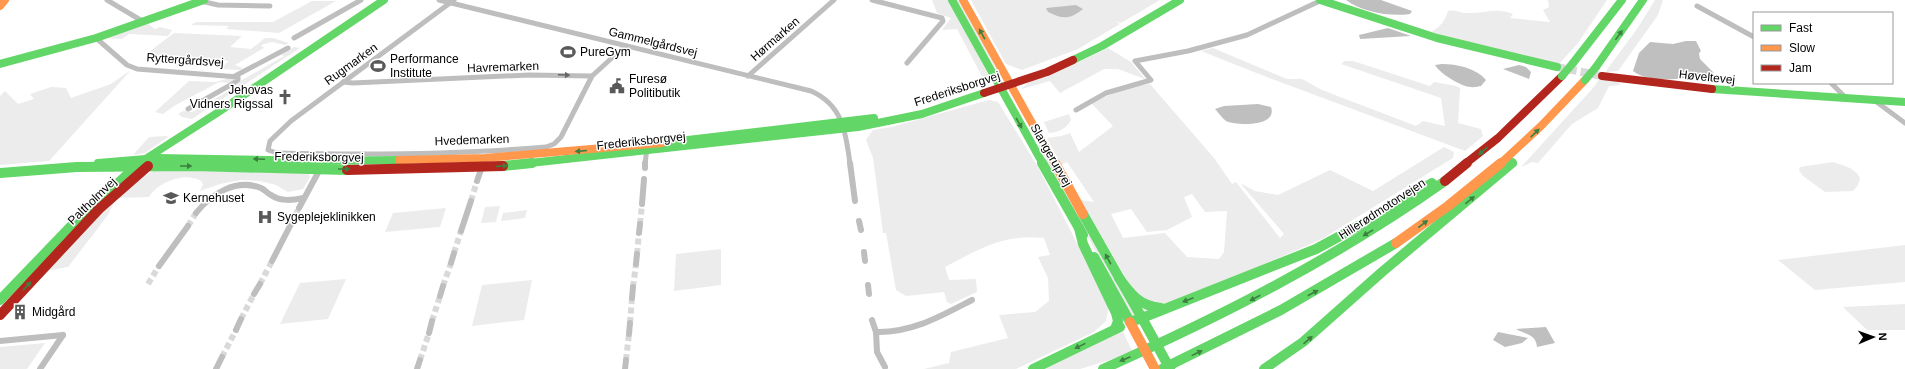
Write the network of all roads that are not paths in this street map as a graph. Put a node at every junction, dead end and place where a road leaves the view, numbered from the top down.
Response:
1 (5, 0) edge
2 (108, 0) edge
3 (361, 0) edge
4 (384, 0) edge
5 (439, 0) edge
6 (834, 0) edge
7 (872, 0) edge
8 (952, 0) edge
9 (963, 0) edge
10 (1169, 0) edge
11 (1180, 0) edge
12 (1321, 0) edge
13 (1622, 0) edge
14 (1643, 0) edge
15 (203, 1) edge
16 (452, 1) edge
17 (0, 6) edge
18 (270, 6) dead end
19 (1697, 6) dead end
20 (144, 22) junction
21 (1753, 35) edge
22 (96, 38) junction
23 (294, 38) dead end
24 (625, 46) junction
25 (288, 48) dead end
26 (907, 63) dead end
27 (0, 64) edge
28 (1557, 67) tunnel mouth
29 (235, 76) junction
30 (592, 76) junction
31 (748, 76) junction
32 (1602, 76) tunnel mouth
33 (343, 82) junction
34 (1004, 84) junction
35 (1832, 84) edge
36 (1847, 99) junction
37 (1874, 100) junction
38 (1905, 102) edge
39 (188, 110) dead end
40 (1076, 110) dead end
41 (213, 116) junction
42 (1905, 123) edge
43 (843, 126) junction
44 (1521, 147) junction
45 (647, 149) junction
46 (268, 150) joint
47 (158, 158) junction
48 (326, 161) junction
49 (147, 162) junction
50 (483, 162) junction
51 (76, 167) junction
52 (136, 167) junction
53 (645, 168) dead end
54 (320, 170) junction
55 (1458, 172) junction
56 (0, 173) edge
57 (644, 179) dead end
58 (477, 182) tunnel mouth
59 (304, 198) junction
60 (470, 201) tunnel mouth
61 (856, 201) dead end
62 (642, 204) tunnel mouth
63 (299, 208) tunnel mouth
64 (196, 213) tunnel mouth
65 (859, 221) dead end
66 (291, 224) tunnel mouth
67 (640, 224) tunnel mouth
68 (188, 226) tunnel mouth
69 (1079, 228) junction
70 (861, 230) dead end
71 (461, 232) tunnel mouth
72 (639, 233) tunnel mouth
73 (864, 252) dead end
74 (454, 253) tunnel mouth
75 (637, 254) tunnel mouth
76 (272, 261) tunnel mouth
77 (865, 261) dead end
78 (451, 263) tunnel mouth
79 (636, 264) tunnel mouth
80 (159, 266) tunnel mouth
81 (1119, 278) junction
82 (260, 284) tunnel mouth
83 (868, 285) dead end
84 (443, 286) tunnel mouth
85 (634, 287) tunnel mouth
86 (254, 294) tunnel mouth
87 (869, 294) dead end
88 (440, 296) tunnel mouth
89 (632, 298) tunnel mouth
90 (0, 300) edge
91 (972, 300) dead end
92 (1167, 308) junction
93 (0, 315) edge
94 (1142, 318) junction
95 (241, 319) tunnel mouth
96 (872, 320) dead end
97 (432, 321) tunnel mouth
98 (1130, 322) junction
99 (630, 323) tunnel mouth
100 (1115, 329) junction
101 (236, 330) tunnel mouth
102 (876, 332) junction
103 (429, 333) tunnel mouth
104 (629, 334) tunnel mouth
105 (0, 342) edge
106 (222, 357) tunnel mouth
107 (420, 360) tunnel mouth
108 (626, 360) tunnel mouth
109 (885, 367) dead end
110 (40, 369) edge
111 (216, 369) edge
112 (417, 369) edge
113 (626, 369) edge
114 (1033, 369) edge
115 (1102, 369) edge
116 (1156, 369) edge
117 (1162, 369) edge
118 (1170, 369) edge
119 (1264, 369) edge

1 - 17 main road
2 - 20 street
3 - 23 street
4 - 41 main road, Paltholmvej
5 - 16 street, Gammelgårdsvej
6 - 31 street, Hørmarken
7 - 26 street
8 - 34 main road, Slangerupvej
34 -> 9 main road, Slangerupvej
10 - 34 main road, Frederiksborgvej
11 - 34 main road, Frederiksborgvej
12 - 28 main road
12 - 40 street
13 -> 55 main road, Hillerødmotorvejen, bridge
44 -> 14 main road, bridge
15 - 18 street
15 - 20 main road
16 - 24 street, Gammelgårdsvej
16 - 33 street, Rugmarken
19 - 21 street
20 - 22 main road
22 - 27 main road
22 - 29 street, Ryttergårdsvej
24 - 30 street, Hvedemarken
24 - 31 street, Gammelgårdsvej
25 - 29 street, Ryttergårdsvej
29 - 39 street, Ryttergårdsvej
33 -> 30 street, Havremarken
30 - 46 street, Hvedemarken
31 - 43 street, Gammelgårdsvej
32 - 36 main road, Høveltevej
33 - 46 street, Rugmarken
34 - 43 main road, Frederiksborgvej
34 -> 69 main road, Slangerupvej
81 -> 34 main road, Slangerupvej
35 - 36 street
36 - 37 main road, Høveltevej
37 - 38 main road, Høveltevej
37 - 42 street
41 - 47 main road, Paltholmvej
41 - 49 main road, Paltholmvej
43 - 45 main road, Frederiksborgvej
43 - 61 street, Gammelgårdsvej
117 -> 44 main road
119 -> 44 main road
45 - 50 main road, Frederiksborgvej
45 - 53 street
48 -> 47 main road, Frederiksborgvej
47 - 49 main road, Paltholmvej
48 - 50 main road, Frederiksborgvej
48 - 54 street
49 - 51 main road, Frederiksborgvej
49 - 52 main road, Frederiksborgvej
49 -> 54 main road, Frederiksborgvej
93 -> 49 main road, Paltholmvej
54 -> 50 main road, Frederiksborgvej
50 - 58 street
51 - 52 main road, Frederiksborgvej
51 - 56 main road, Frederiksborgvej
52 - 90 main road, Paltholmvej
54 - 59 street
55 -> 92 main road
55 -> 115 main road, Hillerødmotorvejen
57 - 62 street
59 - 63 street
59 - 64 street
60 - 71 street
65 - 70 street
66 - 76 street
67 - 72 street
68 - 80 street
69 - 98 main road, Slangerupvej
69 - 100 main road
73 - 77 street
74 - 78 street
75 - 79 street
81 - 92 main road
81 - 94 main road, Slangerupvej
82 - 86 street
83 - 87 street
84 - 88 street
85 - 89 street
91 - 102 street
92 - 94 main road
94 - 98 main road
94 - 118 main road, Slangerupvej, bridge
95 - 101 street
96 - 102 street
97 - 103 street
98 - 100 main road
98 - 116 main road, Slangerupvej, bridge
99 - 104 street
100 -> 114 main road
102 - 109 street
105 - 110 street
106 - 111 street
107 - 112 street
108 - 113 street

